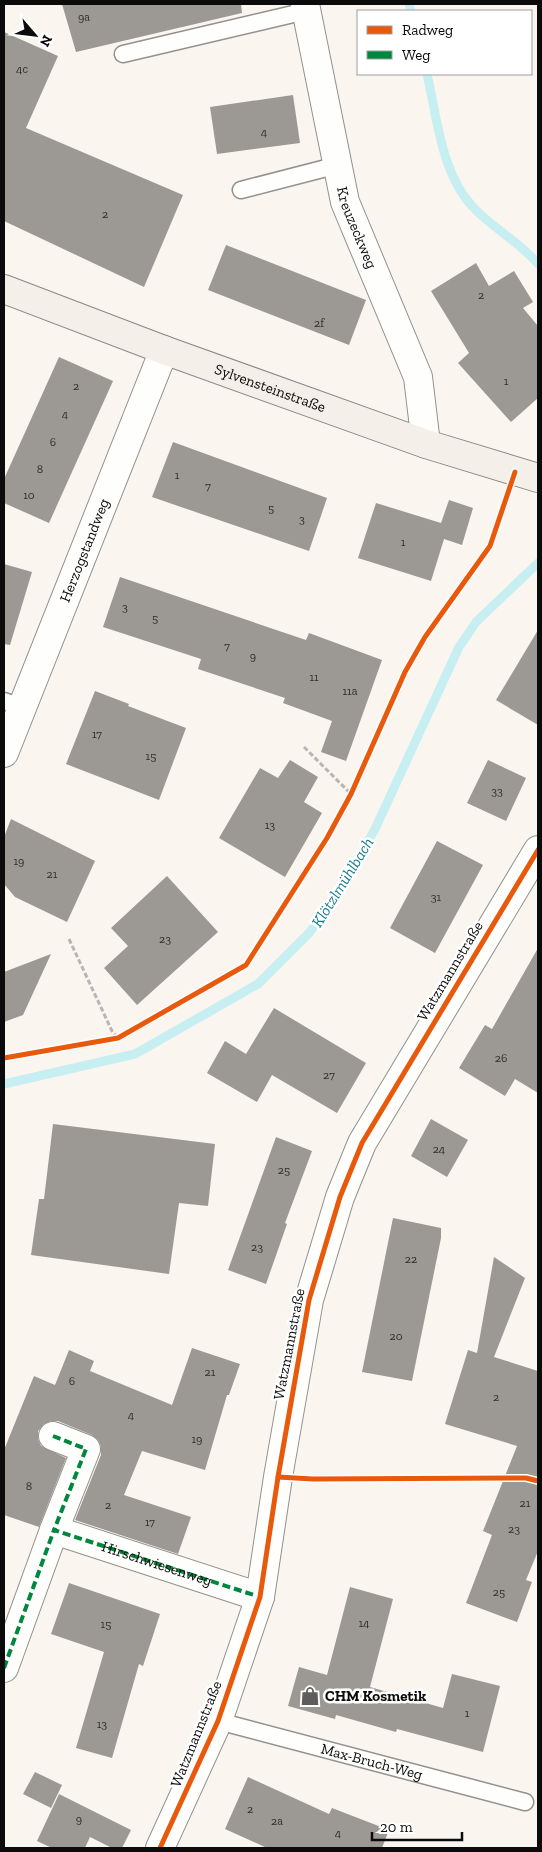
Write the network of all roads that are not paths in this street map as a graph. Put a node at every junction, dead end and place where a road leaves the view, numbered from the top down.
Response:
1 (305, 7) edge
2 (124, 54) dead end
3 (338, 165) junction
4 (241, 190) dead end
5 (4, 289) edge
6 (164, 350) junction
7 (426, 444) junction
8 (538, 478) edge
9 (13, 704) edge
10 (4, 753) edge
11 (538, 850) edge
12 (53, 1436) dead end
13 (54, 1530) junction
14 (260, 1597) junction
15 (4, 1668) edge
16 (218, 1720) junction
17 (525, 1802) dead end
18 (160, 1848) edge

1 - 2 lane
1 - 3 street, Kreuzeckweg
3 - 4 lane
3 - 7 street, Kreuzeckweg
5 - 6 street, Sylvensteinstraße
6 - 7 street, Sylvensteinstraße
6 - 9 street, Herzogstandweg
7 - 8 street, Sylvensteinstraße
9 - 10 street, Herzogstandweg
11 - 14 street, Watzmannstraße
12 - 13 street
13 - 14 street, Hirschwiesenweg
13 - 15 street
14 - 16 street, Watzmannstraße
16 - 17 lane, Max-Bruch-Weg
16 - 18 street, Watzmannstraße

